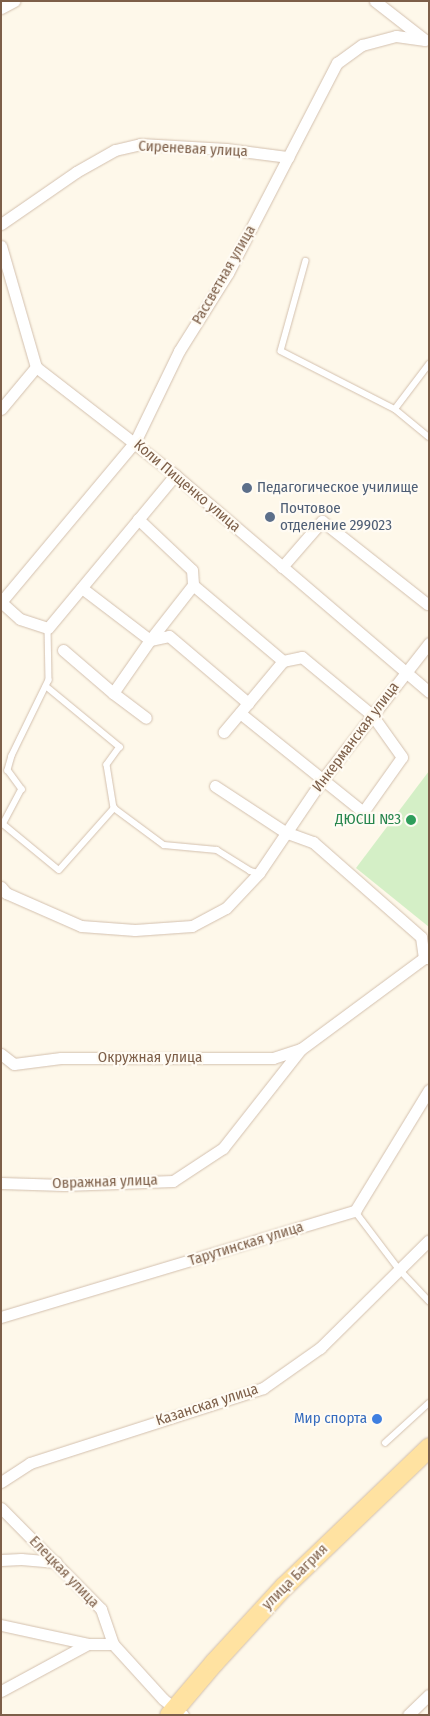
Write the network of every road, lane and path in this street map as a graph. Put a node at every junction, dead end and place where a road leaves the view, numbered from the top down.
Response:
1 (14, 1) edge
2 (375, 1) edge
3 (1, 8) edge
4 (427, 41) edge
5 (288, 157) junction
6 (1, 224) edge
7 (1, 246) edge
8 (306, 261) dead end
9 (429, 364) edge
10 (36, 368) junction
11 (1, 409) edge
12 (395, 409) junction
13 (429, 437) edge
14 (135, 442) junction
15 (175, 475) junction
16 (138, 519) junction
17 (282, 567) junction
18 (193, 585) junction
19 (82, 588) junction
20 (1, 602) edge
21 (428, 604) dead end
22 (48, 628) junction
23 (150, 640) junction
24 (429, 643) edge
25 (63, 650) dead end
26 (283, 661) junction
27 (405, 672) junction
28 (46, 686) junction
29 (429, 692) edge
30 (113, 693) junction
31 (248, 703) junction
32 (240, 713) junction
33 (372, 715) junction
34 (146, 718) dead end
35 (224, 732) dead end
36 (322, 780) junction
37 (215, 786) dead end
38 (114, 808) junction
39 (285, 832) junction
40 (260, 873) junction
41 (1, 888) edge
42 (426, 958) edge
43 (301, 1049) junction
44 (1, 1054) edge
45 (429, 1090) edge
46 (1, 1183) edge
47 (355, 1211) junction
48 (429, 1240) edge
49 (399, 1269) junction
50 (429, 1301) edge
51 (1, 1317) edge
52 (429, 1403) edge
53 (385, 1443) dead end
54 (429, 1447) edge
55 (1, 1482) edge
56 (1, 1508) edge
57 (1, 1560) edge
58 (56, 1562) junction
59 (1, 1625) edge
60 (88, 1644) junction
61 (113, 1644) junction
62 (1, 1691) edge
63 (429, 1695) edge
64 (176, 1712) edge
65 (408, 1715) edge

1 - 3 street
2 - 4 street, Рассветная улица
4 - 5 street, Рассветная улица
5 - 6 street, Сиреневая улица
5 - 14 street, Рассветная улица
7 - 10 street
8 - 12 lane
9 - 12 lane
10 - 11 street
10 - 14 street, Коли Пищенко улица
12 - 13 lane
14 - 15 street, Коли Пищенко улица
14 - 20 street, Рассветная улица
15 - 16 street
15 - 17 street, Коли Пищенко улица
16 - 18 street
16 - 19 street
17 - 21 street
17 - 27 street, Коли Пищенко улица
18 - 23 street
18 - 26 street
19 - 22 street
19 - 23 street
20 - 22 street
22 - 28 lane
23 - 30 street
23 - 31 street
24 - 27 street, Инкерманская улица
25 - 30 street
26 - 31 street
26 - 33 street
27 - 29 street, Коли Пищенко улица
27 - 33 street, Инкерманская улица
28 - 38 lane
28 - 38 lane
30 - 34 street
31 - 32 street
32 - 35 street
32 - 36 street
33 - 36 street, Инкерманская улица
33 - 36 street
36 - 39 street, Инкерманская улица
37 - 39 street
38 - 40 lane
39 - 40 street
39 - 42 street
40 - 41 street
42 - 43 street
43 - 44 street, Окружная улица
43 - 46 street, Овражная улица
45 - 47 street
47 - 49 lane
47 - 51 street, Тарутинская улица
48 - 49 street, Казанская улица
49 - 50 lane
49 - 55 street, Казанская улица
52 - 53 lane
54 - 64 main road, улица Багрия
56 - 58 street, Елецкая улица
57 - 58 street
58 - 61 street, Елецкая улица
59 - 60 street
60 - 61 street
60 - 62 street
61 - 64 street, Елецкая улица
63 - 65 street

